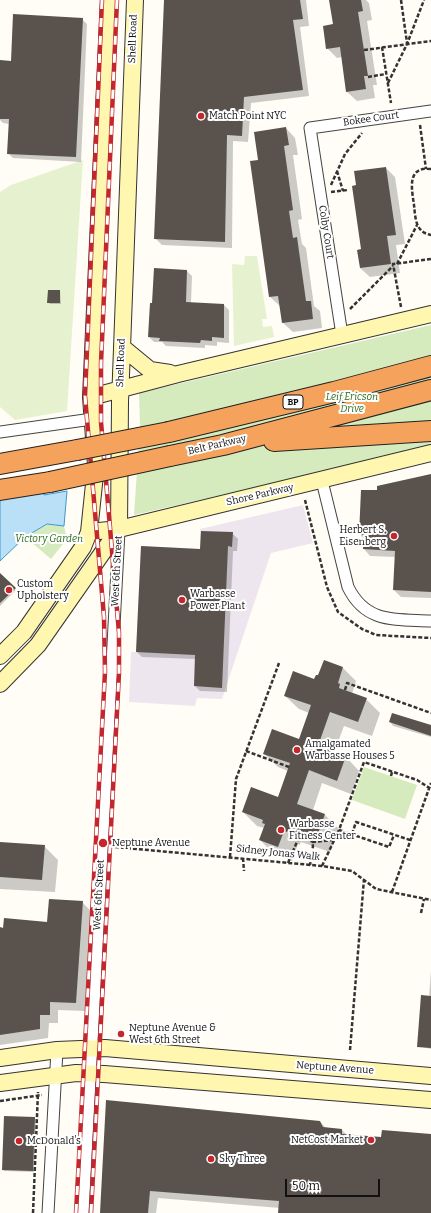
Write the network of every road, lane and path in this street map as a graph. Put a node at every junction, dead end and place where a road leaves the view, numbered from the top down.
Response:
1 (109, 0) edge
2 (135, 0) edge
3 (401, 0) edge
4 (424, 0) edge
5 (431, 41) edge
6 (407, 44) junction
7 (382, 47) junction
8 (364, 50) dead end
9 (386, 74) junction
10 (368, 77) dead end
11 (388, 83) junction
12 (391, 102) dead end
13 (431, 110) edge
14 (420, 125) dead end
15 (310, 128) joint
16 (362, 133) dead end
17 (426, 168) junction
18 (431, 169) edge
19 (337, 171) junction
20 (330, 185) dead end
21 (348, 190) dead end
22 (342, 191) junction
23 (331, 192) dead end
24 (418, 224) junction
25 (431, 235) edge
26 (431, 259) edge
27 (396, 264) junction
28 (394, 266) junction
29 (401, 310) dead end
30 (348, 311) dead end
31 (431, 314) edge
32 (342, 335) junction
33 (122, 347) junction
34 (426, 366) edge
35 (178, 374) junction
36 (121, 390) junction
37 (431, 390) edge
38 (90, 398) junction
39 (92, 419) junction
40 (431, 431) edge
41 (0, 432) edge
42 (223, 445) junction
43 (431, 453) edge
44 (0, 464) edge
45 (322, 480) junction
46 (0, 490) edge
47 (119, 529) junction
48 (89, 532) junction
49 (431, 621) edge
50 (0, 656) edge
51 (279, 663) dead end
52 (0, 684) edge
53 (345, 690) dead end
54 (431, 713) edge
55 (246, 751) junction
56 (289, 767) dead end
57 (392, 772) junction
58 (391, 776) dead end
59 (431, 783) edge
60 (430, 788) edge
61 (287, 830) dead end
62 (340, 830) junction
63 (352, 834) junction
64 (394, 835) junction
65 (299, 837) junction
66 (335, 840) junction
67 (410, 840) junction
68 (312, 842) junction
69 (115, 847) dead end
70 (230, 857) junction
71 (243, 858) junction
72 (288, 862) junction
73 (310, 865) junction
74 (322, 866) junction
75 (244, 871) dead end
76 (364, 879) junction
77 (392, 892) junction
78 (424, 899) junction
79 (431, 900) edge
80 (421, 913) dead end
81 (91, 1048) junction
82 (57, 1050) junction
83 (350, 1050) dead end
84 (0, 1058) edge
85 (90, 1074) junction
86 (56, 1075) junction
87 (431, 1076) edge
88 (0, 1083) edge
89 (38, 1091) dead end
90 (42, 1095) dead end
91 (38, 1096) junction
92 (431, 1100) edge
93 (0, 1101) edge
94 (33, 1213) edge
95 (48, 1213) edge
96 (83, 1213) edge

1 - 38 main road
2 - 33 main road, Shell Road
3 - 6 path
4 - 6 path
5 - 6 path
6 - 7 path
6 - 11 path
7 - 8 path
7 - 9 path
9 - 10 path
9 - 11 path
11 - 12 path
13 - 15 street, Bokee Court
14 - 17 path
15 - 32 street, Colby Court
16 - 19 path
17 - 18 path
17 - 24 path
19 - 20 path
19 - 22 path
21 - 22 path
22 - 23 path
24 - 25 path
24 - 27 path
26 - 27 path
27 - 28 path
28 - 29 path
28 - 30 path
31 - 32 main road
32 - 35 main road
33 - 35 main road
33 - 36 main road, Shell Road
34 - 44 highway, BP, bridge
35 - 36 main road
36 - 38 main road
36 - 47 main road, Shell Road
37 - 42 highway, Belt Parkway / BP
38 - 39 main road
39 - 41 street
39 - 48 main road
40 - 42 highway
42 - 46 highway, Belt Parkway / BP, bridge
43 - 45 main road, Shore Parkway
45 - 47 main road, Shore Parkway
45 - 49 street
47 - 48 main road, Shore Parkway
47 - 52 main road
47 - 81 street, West 6th Street
48 - 50 main road
51 - 55 path
53 - 54 path
55 - 56 path
55 - 70 path
57 - 58 path
57 - 60 path
57 - 62 path
59 - 60 path
60 - 67 path
61 - 65 path
62 - 63 path
62 - 66 path
63 - 64 path
63 - 64 path
64 - 67 path
65 - 68 path
65 - 72 path
66 - 68 path
66 - 74 path
67 - 77 path
68 - 73 path
69 - 70 path, Sidney Jonas Walk
70 - 71 path, Sidney Jonas Walk
71 - 72 path, Sidney Jonas Walk
71 - 75 path
72 - 73 path, Sidney Jonas Walk
73 - 74 path, Sidney Jonas Walk
74 - 76 path, Sidney Jonas Walk
76 - 77 path, Sidney Jonas Walk
76 - 83 path
77 - 78 path, Sidney Jonas Walk
78 - 79 path, Sidney Jonas Walk
78 - 80 path
81 - 82 main road, Neptune Avenue
81 - 85 street, West 6th Street
81 - 87 main road, Neptune Avenue
82 - 84 main road, Neptune Avenue
82 - 86 street
85 - 86 main road
85 - 92 main road
85 - 96 street, West 6th Street
86 - 88 main road
86 - 95 street
89 - 91 path
90 - 91 path
91 - 93 path
91 - 94 path

